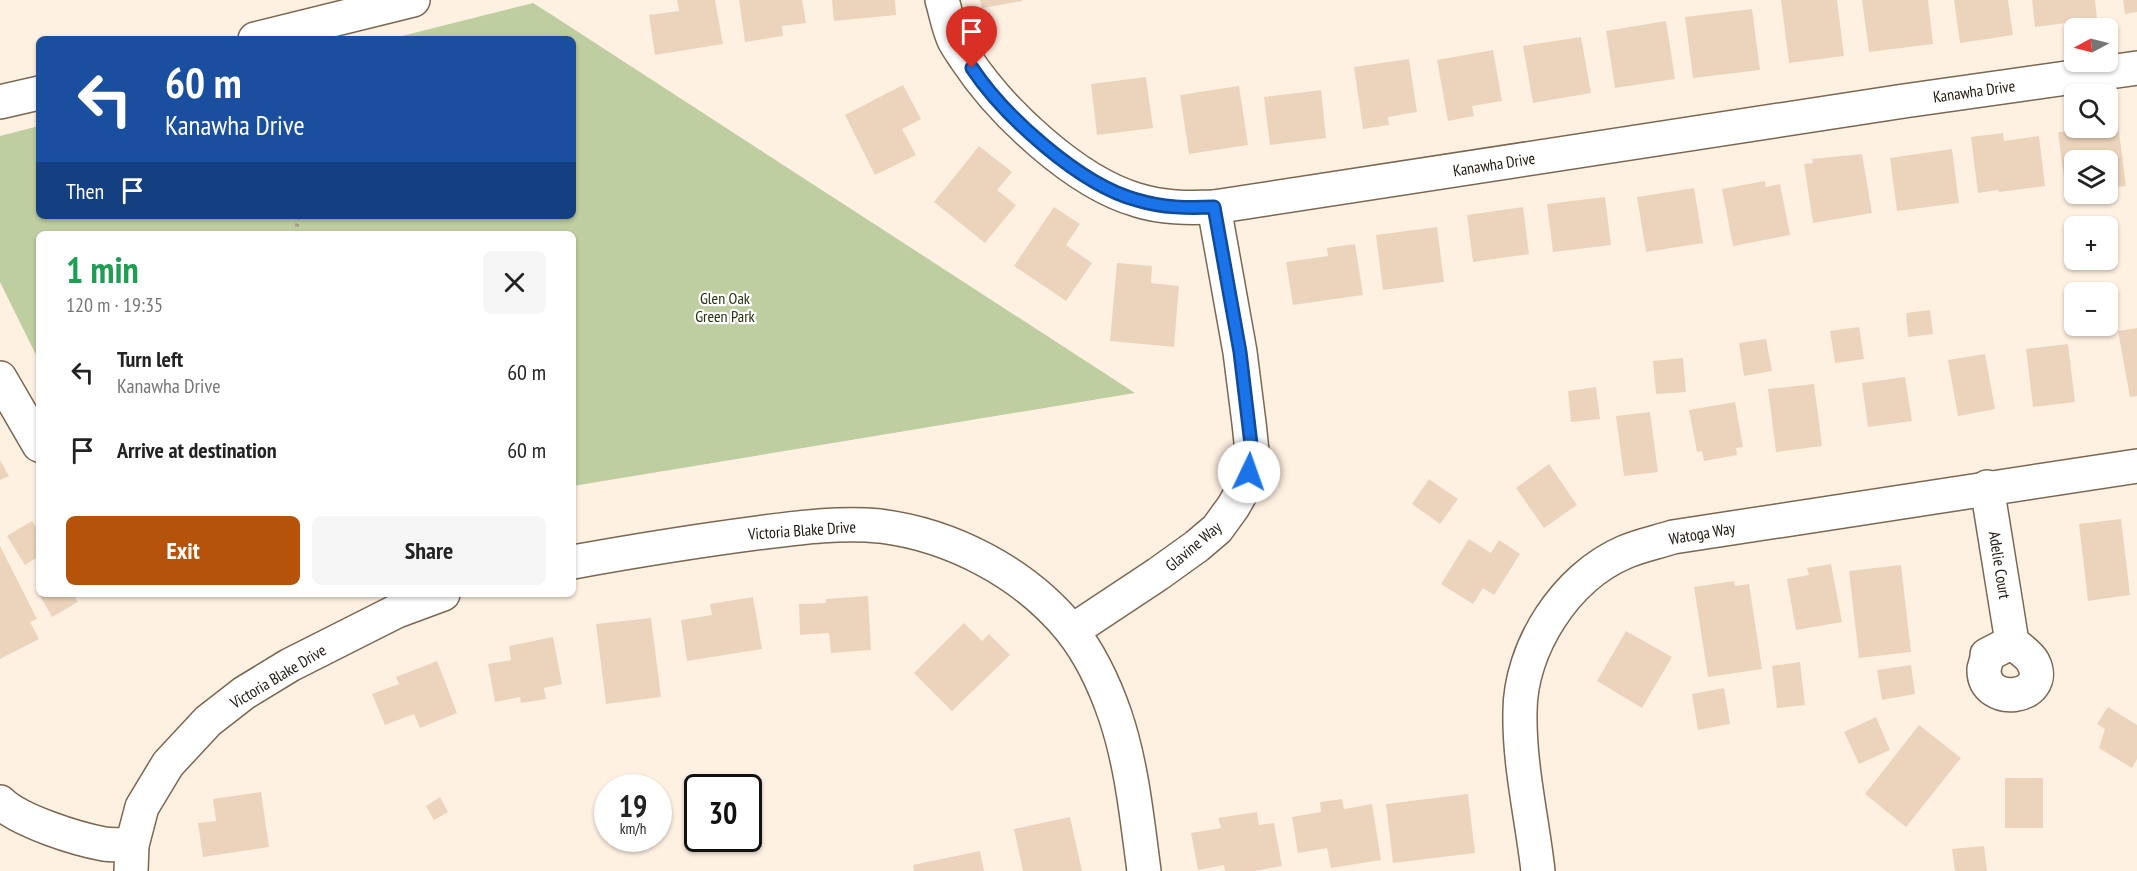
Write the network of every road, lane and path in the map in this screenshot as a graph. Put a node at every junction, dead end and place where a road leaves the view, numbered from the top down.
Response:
1 (413, 0) edge
2 (942, 0) edge
3 (267, 36) edge
4 (2137, 68) edge
5 (36, 94) edge
6 (0, 102) edge
7 (1214, 207) junction
8 (0, 378) edge
9 (36, 440) edge
10 (2137, 466) edge
11 (1987, 487) junction
12 (576, 562) edge
13 (435, 597) edge
14 (1072, 631) junction
15 (2012, 642) dead end
16 (0, 802) edge
17 (132, 858) edge
18 (1144, 871) edge
19 (1538, 871) edge

1 - 3 street
2 - 7 street, Kanawha Drive
4 - 7 street, Kanawha Drive
5 - 6 street
7 - 14 street, Glavine Way
8 - 9 street
10 - 11 street, Watoga Way
11 - 15 street, Adelie Court
11 - 19 street, Watoga Way
12 - 14 street, Victoria Blake Drive
13 - 17 street, Victoria Blake Drive
14 - 18 street, Victoria Blake Drive
16 - 17 street

